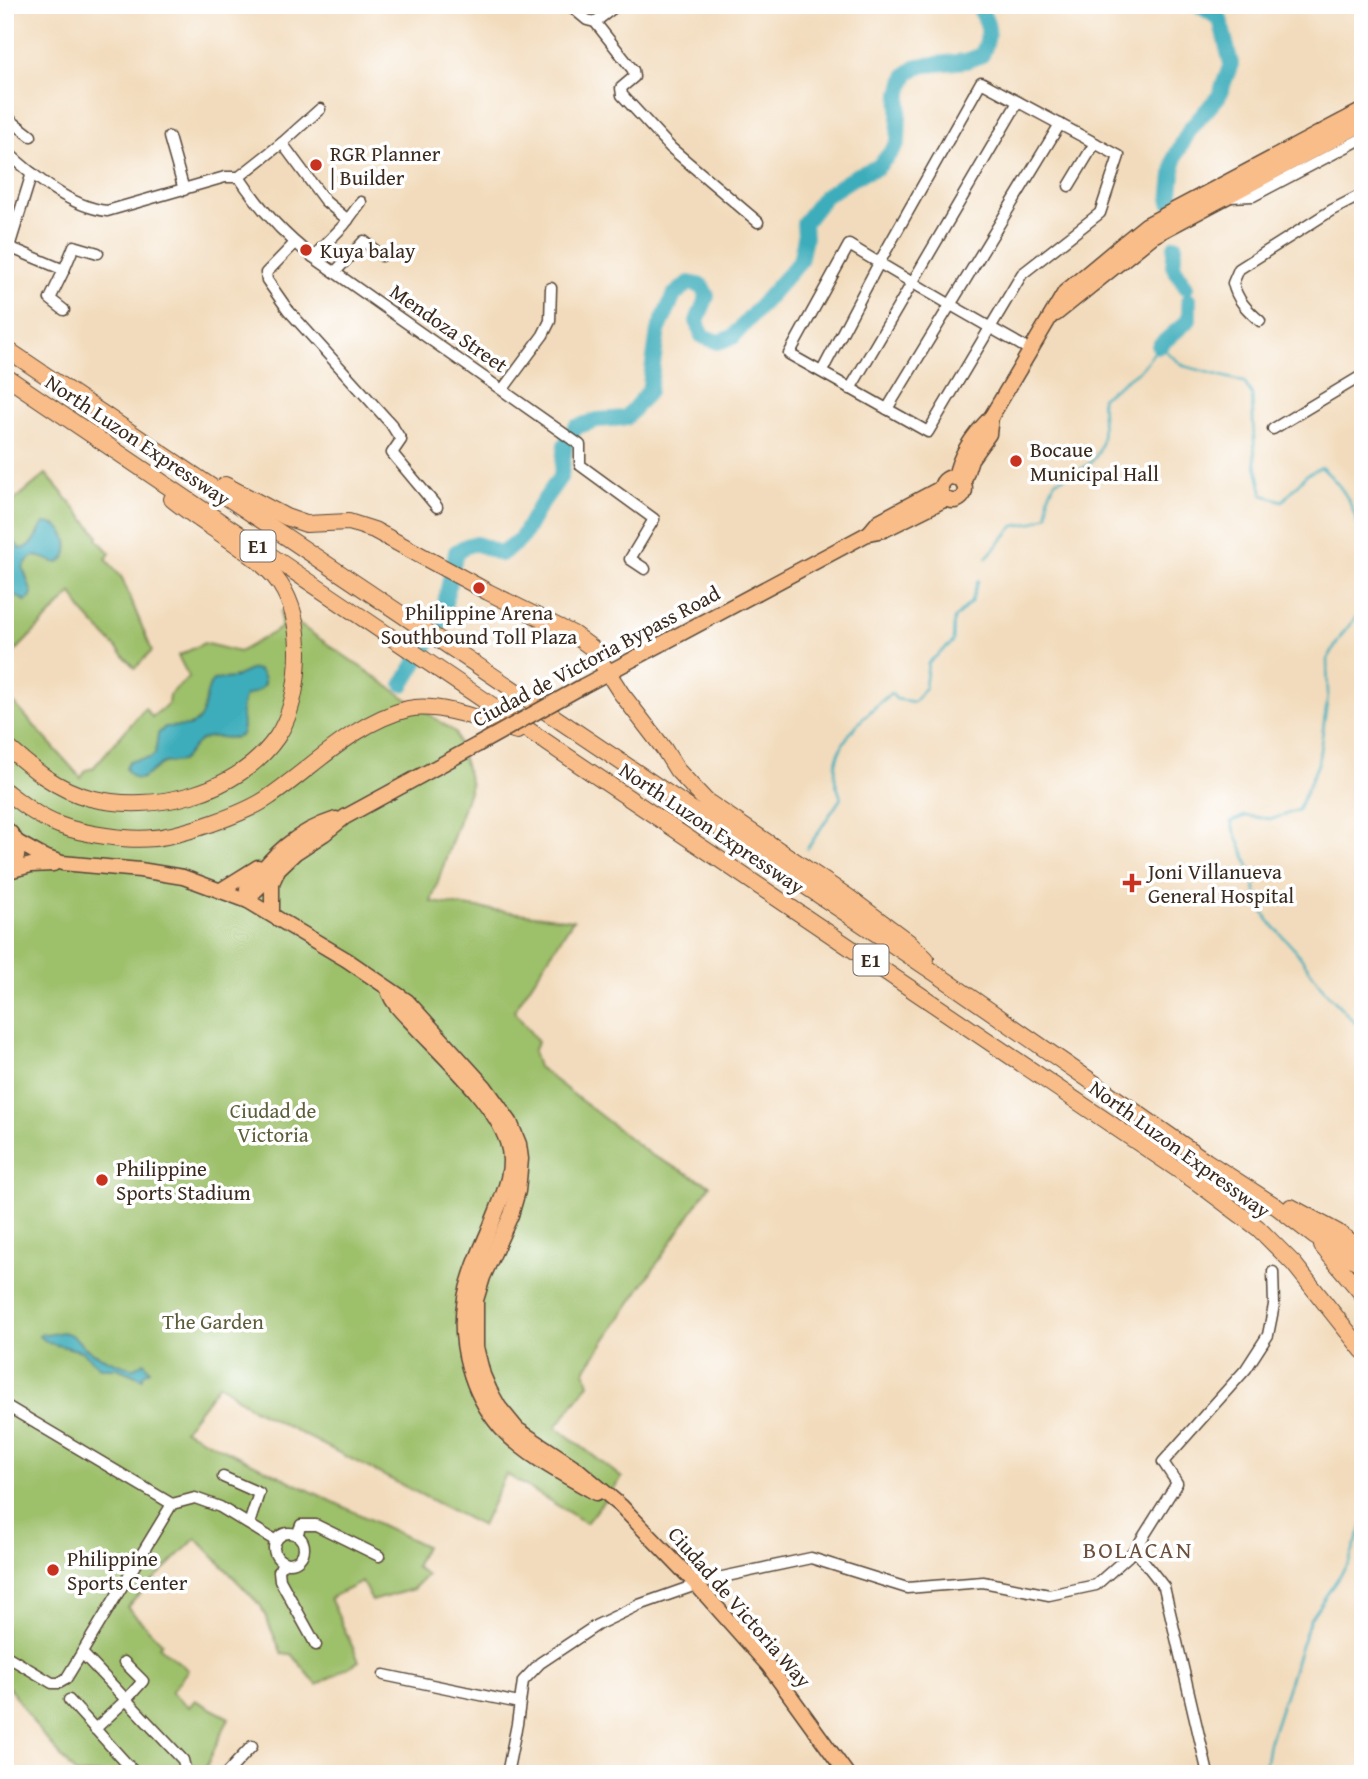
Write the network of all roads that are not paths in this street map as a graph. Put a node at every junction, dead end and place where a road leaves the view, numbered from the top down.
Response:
1 (569, 5) edge
2 (617, 5) edge
3 (595, 22) junction
4 (1018, 102) junction
5 (320, 109) dead end
6 (1363, 110) edge
7 (5, 116) edge
8 (1060, 124) junction
9 (1363, 124) edge
10 (31, 136) dead end
11 (169, 136) dead end
12 (1363, 138) edge
13 (282, 143) junction
14 (1095, 143) junction
15 (5, 150) edge
16 (32, 173) junction
17 (239, 177) junction
18 (1069, 186) dead end
19 (184, 190) junction
20 (1363, 194) edge
21 (1227, 198) junction
22 (361, 202) dead end
23 (1194, 208) junction
24 (348, 220) junction
25 (758, 222) dead end
26 (295, 243) junction
27 (7, 246) edge
28 (98, 253) dead end
29 (382, 256) dead end
30 (313, 257) junction
31 (879, 263) junction
32 (64, 270) junction
33 (335, 272) junction
34 (912, 282) junction
35 (551, 288) dead end
36 (951, 304) junction
37 (64, 310) dead end
38 (1259, 321) dead end
39 (990, 327) junction
40 (5, 348) edge
41 (1030, 350) junction
42 (822, 371) junction
43 (1363, 374) edge
44 (5, 376) edge
45 (503, 389) junction
46 (850, 389) junction
47 (887, 410) junction
48 (1273, 429) dead end
49 (148, 445) junction
50 (117, 452) junction
51 (959, 481) junction
52 (944, 493) junction
53 (437, 508) dead end
54 (645, 569) dead end
55 (608, 673) junction
56 (543, 739) junction
57 (5, 745) edge
58 (5, 790) edge
59 (5, 828) edge
60 (17, 842) junction
61 (62, 863) junction
62 (274, 864) junction
63 (5, 872) edge
64 (221, 890) junction
65 (244, 899) junction
66 (272, 913) junction
67 (947, 981) junction
68 (1206, 1161) junction
69 (1314, 1236) junction
70 (1363, 1250) edge
71 (1363, 1265) edge
72 (1273, 1272) dead end
73 (1363, 1295) edge
74 (1363, 1351) edge
75 (5, 1405) edge
76 (222, 1477) dead end
77 (172, 1504) junction
78 (249, 1524) junction
79 (297, 1535) junction
80 (276, 1541) junction
81 (1135, 1550) junction
82 (379, 1556) dead end
83 (283, 1562) junction
84 (696, 1584) junction
85 (316, 1646) dead end
86 (82, 1653) junction
87 (5, 1655) edge
88 (124, 1662) dead end
89 (384, 1675) dead end
90 (69, 1700) dead end
91 (126, 1700) junction
92 (519, 1703) junction
93 (95, 1729) junction
94 (252, 1746) dead end
95 (136, 1774) edge
96 (179, 1774) edge
97 (226, 1774) edge
98 (507, 1774) edge
99 (847, 1774) edge
100 (1208, 1774) edge

1 - 3 street
2 - 3 street
3 - 25 street
4 - 8 street
4 - 31 street
4 - 34 street
5 - 13 street
6 - 23 main road
7 - 10 street
8 - 14 street
8 - 36 street
9 - 21 main road
11 - 19 street
12 - 21 street
13 - 17 street
13 - 24 street
14 - 18 street
14 - 39 street
15 - 16 street
16 - 19 street
16 - 27 street
17 - 19 street
17 - 26 street, Mendoza Street
20 - 38 street
21 - 23 main road
22 - 24 street
23 - 41 main road
24 - 30 street
26 - 30 street, Mendoza Street
26 - 53 street
27 - 32 street
28 - 32 street
29 - 33 street
30 - 33 street, Mendoza Street
31 - 34 street
31 - 42 street
31 - 42 street
32 - 37 street
33 - 45 street, Mendoza Street
34 - 36 street
34 - 46 street
35 - 45 street
36 - 39 street
36 - 47 street
39 - 41 street
39 - 47 street
40 - 49 highway, North Luzon Expressway / E1
41 - 51 main road
42 - 46 street
43 - 48 street
44 - 50 highway, North Luzon Expressway / E1
45 - 54 street, Mendoza Street
46 - 47 street
49 - 55 highway
49 - 67 highway, North Luzon Expressway / E1
50 - 56 highway, North Luzon Expressway / E1
50 - 57 highway
51 - 52 main road
51 - 52 main road
52 - 55 main road, Ciudad de Victoria Bypass Road
55 - 62 main road, Ciudad de Victoria Bypass Road, bridge
55 - 67 highway
56 - 58 highway
56 - 74 highway, North Luzon Expressway / E1
59 - 60 main road
60 - 61 main road, Ciudad de Victoria Way
60 - 63 main road
61 - 63 main road
61 - 64 main road, Ciudad de Victoria Way
62 - 64 main road
62 - 65 main road, Ciudad de Victoria Bypass Road
62 - 66 main road
64 - 65 main road, Ciudad de Victoria Way
65 - 66 main road, Ciudad de Victoria Way
66 - 84 main road, Ciudad de Victoria Way
67 - 68 highway, North Luzon Expressway / E1
68 - 69 highway, North Luzon Expressway / E1
68 - 70 highway
69 - 71 highway, North Luzon Expressway / E1
69 - 73 highway, North Luzon Expressway / E1
72 - 81 street
75 - 77 street
76 - 78 street
77 - 78 street
77 - 86 street
78 - 80 street
79 - 80 street
79 - 82 street
79 - 83 street
80 - 83 street
81 - 84 street
81 - 100 street
83 - 85 street
84 - 92 street
84 - 99 main road, Ciudad de Victoria Way
86 - 87 street
86 - 91 street
88 - 91 street
89 - 92 street
90 - 93 street
91 - 93 street
91 - 96 street
92 - 98 street
93 - 95 street
94 - 97 street

